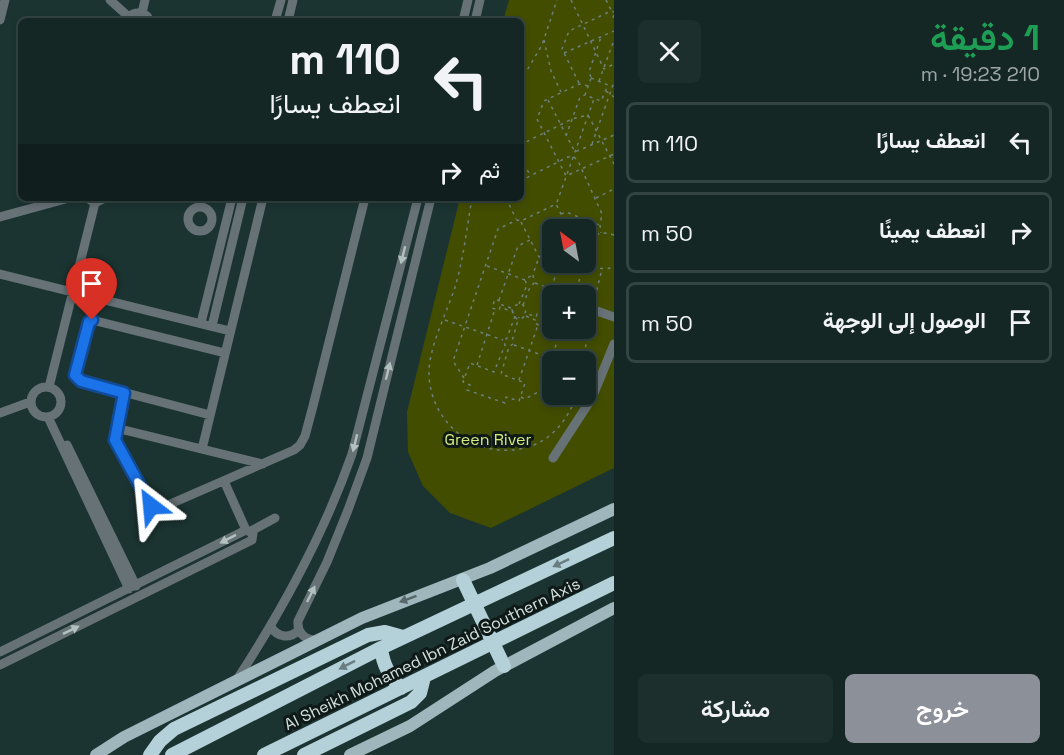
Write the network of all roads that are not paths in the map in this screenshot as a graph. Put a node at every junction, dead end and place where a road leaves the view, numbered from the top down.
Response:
1 (5, 0) edge
2 (110, 0) edge
3 (145, 0) edge
4 (281, 0) edge
5 (293, 0) edge
6 (468, 0) edge
7 (480, 0) edge
8 (142, 13) junction
9 (128, 18) edge
10 (130, 18) edge
11 (148, 18) edge
12 (276, 18) edge
13 (289, 18) edge
14 (464, 18) edge
15 (476, 18) edge
16 (0, 20) edge
17 (58, 201) edge
18 (91, 201) edge
19 (231, 201) edge
20 (242, 201) edge
21 (262, 201) edge
22 (364, 201) edge
23 (417, 201) edge
24 (430, 201) edge
25 (0, 217) edge
26 (213, 220) dead end
27 (226, 224) junction
28 (236, 226) junction
29 (0, 274) edge
30 (73, 292) junction
31 (597, 310) dead end
32 (153, 312) junction
33 (614, 317) edge
34 (201, 323) junction
35 (212, 326) junction
36 (230, 331) junction
37 (148, 332) junction
38 (614, 344) edge
39 (225, 353) junction
40 (49, 387) junction
41 (124, 393) junction
42 (30, 402) junction
43 (0, 413) edge
44 (210, 415) junction
45 (51, 416) junction
46 (116, 428) junction
47 (202, 449) junction
48 (554, 458) dead end
49 (263, 464) junction
50 (224, 481) junction
51 (614, 509) edge
52 (275, 518) dead end
53 (248, 530) junction
54 (614, 538) edge
55 (463, 580) junction
56 (614, 583) edge
57 (132, 587) junction
58 (475, 603) junction
59 (614, 608) edge
60 (271, 627) junction
61 (299, 630) junction
62 (30, 637) junction
63 (403, 637) junction
64 (314, 640) junction
65 (492, 641) junction
66 (35, 647) junction
67 (381, 648) junction
68 (0, 652) edge
69 (0, 665) edge
70 (504, 666) junction
71 (424, 677) junction
72 (238, 678) junction
73 (401, 688) junction
74 (351, 754) edge
75 (96, 755) edge
76 (150, 755) edge
77 (172, 755) edge
78 (264, 755) edge
79 (304, 755) edge

1 - 16 street
2 - 9 street
3 - 8 street
4 - 12 street
5 - 13 street
6 - 14 street
7 - 15 street
8 - 10 street
8 - 11 street
17 - 25 street
18 - 30 street
19 - 27 street
20 - 28 street
21 - 36 street
22 - 49 street
23 -> 60 street
61 -> 24 street
26 - 27 street
27 - 28 street
27 - 34 street
28 - 35 street
29 - 30 street
30 - 32 street
30 - 40 street
31 - 33 street
32 - 34 street
32 - 37 street
34 - 35 street
35 - 36 street
36 - 39 street
37 - 39 street
37 - 41 street
38 - 48 street
39 - 44 street
40 - 42 street
40 - 45 street
41 - 44 street
41 - 46 street
42 - 43 street
42 - 45 street
44 - 47 street
45 - 57 street
46 - 47 street
46 - 50 street
47 - 49 street
49 - 50 street
50 - 53 street
51 - 55 main road
52 - 53 street
53 -> 57 street
66 -> 53 street
54 -> 58 highway, Al Sheikh Mohamed Ibn Zaid Southern Axis
55 - 58 highway
55 -> 64 main road
56 - 65 highway, Al Sheikh Mohamed Ibn Zaid Southern Axis
57 - 62 street
58 - 63 highway, Al Sheikh Mohamed Ibn Zaid Southern Axis
58 - 65 highway
59 - 70 main road
60 - 61 street
60 - 72 street
61 - 64 street
62 - 66 street
62 - 68 street
63 - 67 highway, Al Sheikh Mohamed Ibn Zaid Southern Axis
63 - 76 highway, Al Sheikh Mohamed Ibn Zaid Southern Axis
64 - 72 main road
65 - 70 highway
65 - 71 highway, Al Sheikh Mohamed Ibn Zaid Southern Axis
66 - 69 street
67 - 73 highway
67 -> 77 highway, Al Sheikh Mohamed Ibn Zaid Southern Axis
70 - 74 main road
71 - 73 highway, Al Sheikh Mohamed Ibn Zaid Southern Axis
71 - 79 highway
72 - 75 main road
73 - 78 highway, Al Sheikh Mohamed Ibn Zaid Southern Axis

